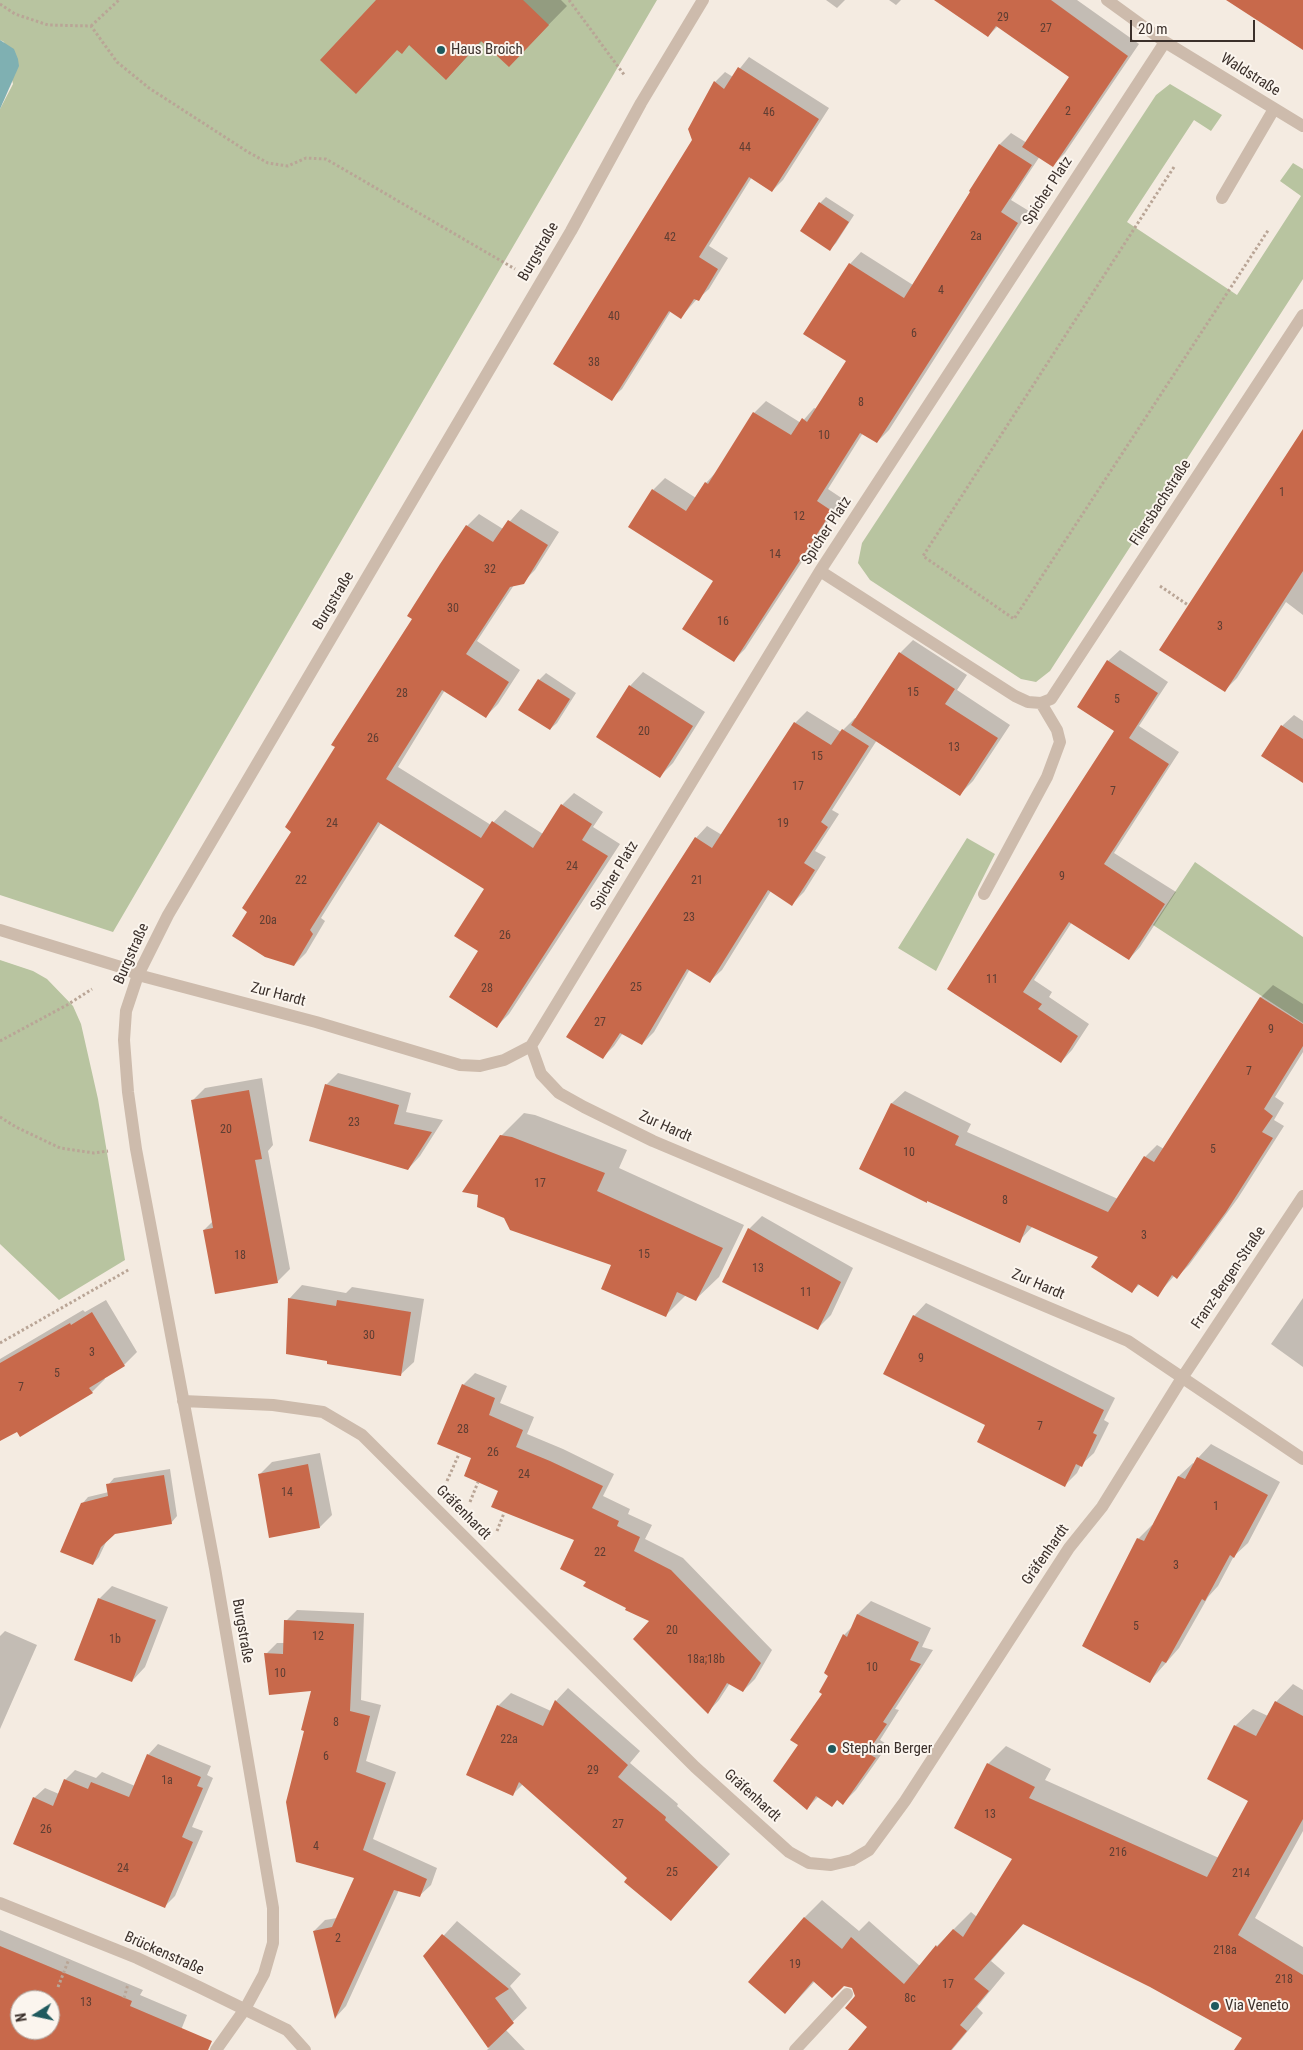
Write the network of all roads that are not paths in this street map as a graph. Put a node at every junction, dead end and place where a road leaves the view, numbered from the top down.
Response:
1 (703, 0) edge
2 (1107, 0) edge
3 (1165, 42) junction
4 (1274, 109) junction
5 (1303, 126) edge
6 (1222, 198) dead end
7 (1303, 315) edge
8 (820, 571) junction
9 (1041, 703) junction
10 (984, 894) dead end
11 (0, 930) edge
12 (138, 975) junction
13 (531, 1046) junction
14 (1303, 1197) edge
15 (1182, 1378) junction
16 (183, 1401) junction
17 (1303, 1459) edge
18 (0, 1903) edge
19 (847, 1994) dead end
20 (244, 2009) junction
21 (216, 2050) edge
22 (304, 2050) edge
23 (795, 2050) edge

1 - 12 street, Burgstraße
2 - 3 street, Waldstraße
3 - 4 street, Waldstraße
3 - 8 street, Spicher Platz
4 - 5 street, Waldstraße
4 - 6 street
7 - 9 street, Fliersbachstraße
8 - 9 street
8 - 13 street, Spicher Platz
9 - 10 street
11 - 12 street, Zur Hardt
12 - 13 street, Zur Hardt
12 - 16 street, Burgstraße
13 - 15 street, Zur Hardt
14 - 15 street, Franz-Bergen-Straße
15 - 16 street, Gräfenhardt
15 - 17 street, Zur Hardt
16 - 20 street, Burgstraße
18 - 20 street, Brückenstraße
19 - 23 street
20 - 21 street, Burgstraße
20 - 22 street, Brückenstraße

